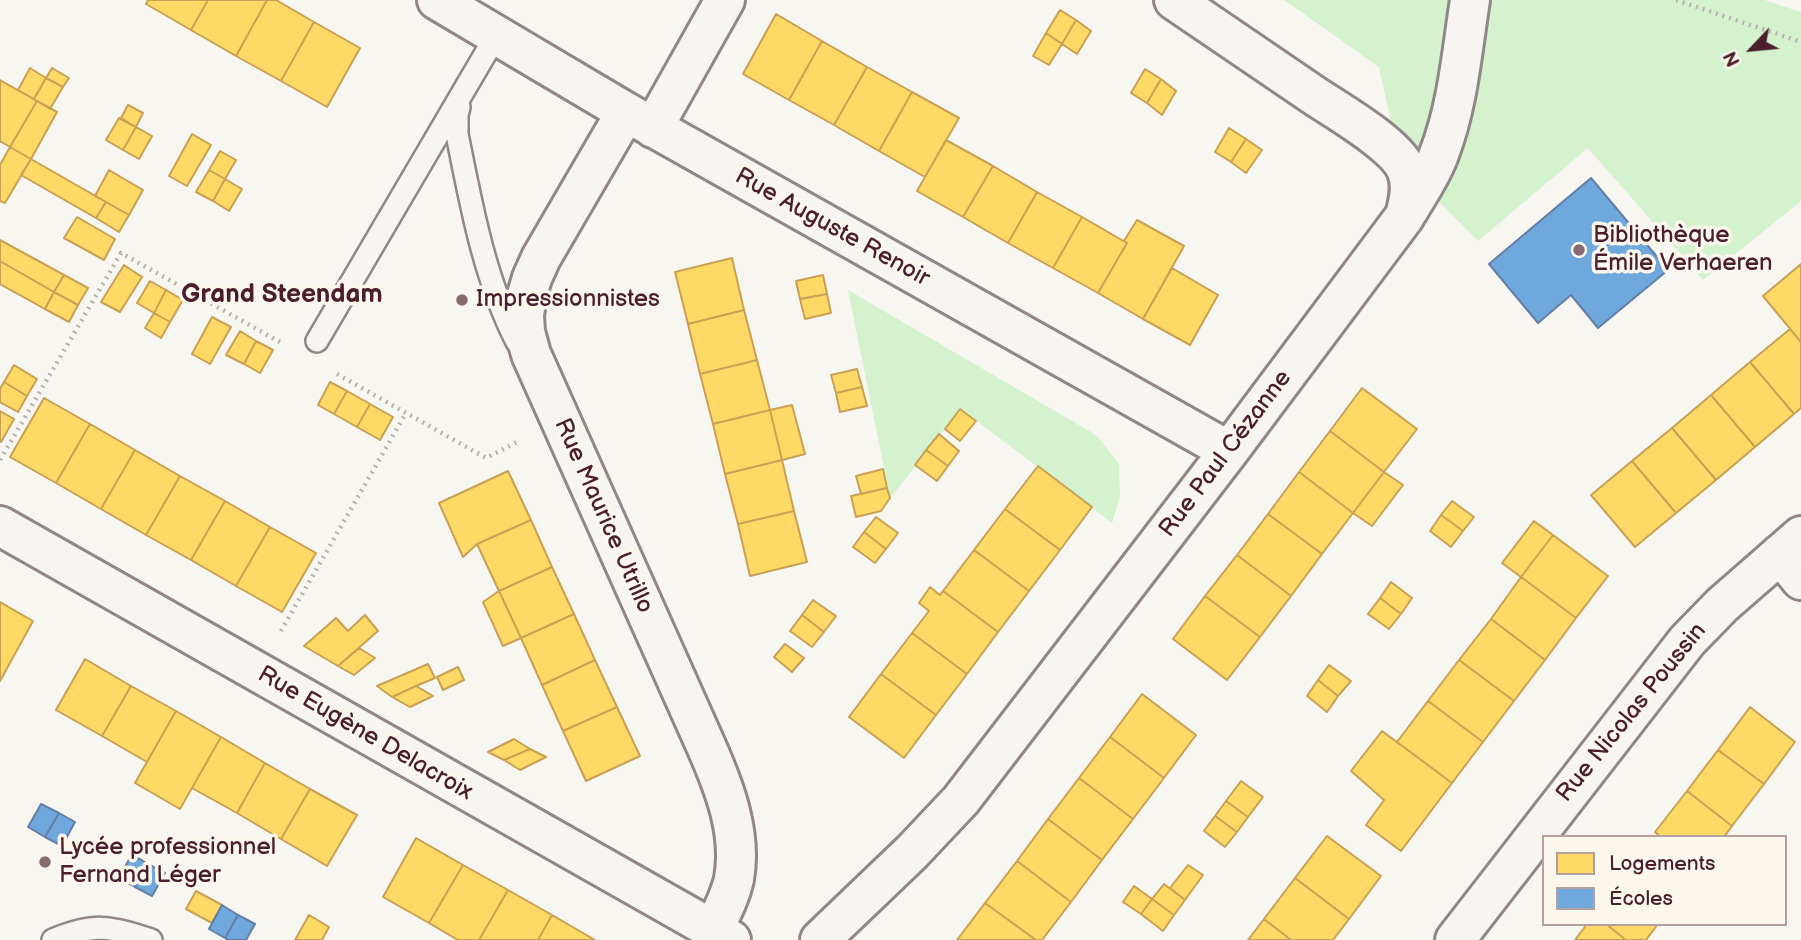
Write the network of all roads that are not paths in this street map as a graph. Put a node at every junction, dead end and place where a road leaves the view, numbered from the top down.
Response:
1 (437, 0) edge
2 (725, 0) edge
3 (1174, 0) edge
4 (1470, 0) edge
5 (497, 34) junction
6 (463, 95) junction
7 (640, 120) junction
8 (1405, 216) junction
9 (317, 341) dead end
10 (553, 404) junction
11 (1230, 451) junction
12 (0, 526) edge
13 (1794, 557) edge
14 (722, 935) edge
15 (53, 940) edge
16 (151, 940) edge
17 (820, 940) edge
18 (1455, 940) edge

1 - 5 street, Rue Auguste Renoir
2 - 7 street, Rue Maurice Utrillo
3 - 8 street, Rue Paul Cézanne
4 - 8 street
5 - 6 lane
5 - 7 street, Rue Auguste Renoir
6 - 9 lane
6 - 10 lane
7 - 10 street, Rue Maurice Utrillo
7 - 11 street, Rue Auguste Renoir
8 - 11 street, Rue Paul Cézanne
10 - 14 street, Rue Maurice Utrillo
11 - 17 street, Rue Paul Cézanne
12 - 14 street, Rue Eugène Delacroix
13 - 18 street, Rue Nicolas Poussin
15 - 16 lane

